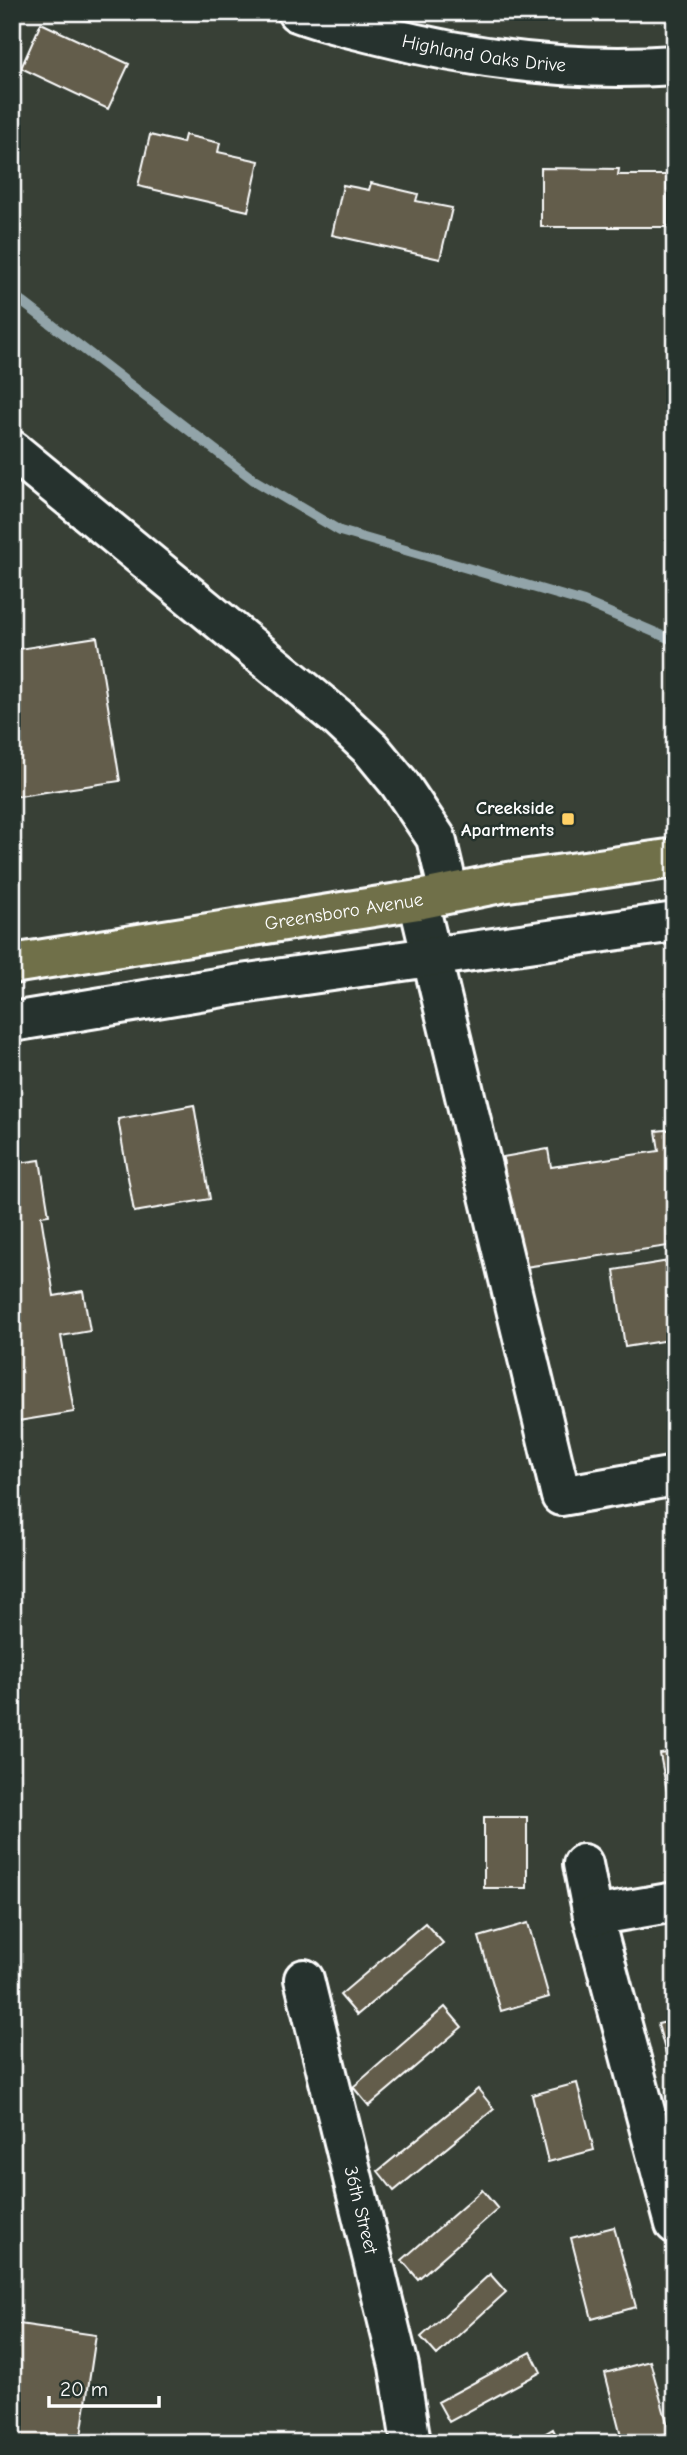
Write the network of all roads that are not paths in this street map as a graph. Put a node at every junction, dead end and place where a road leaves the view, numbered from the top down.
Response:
1 (297, 12) edge
2 (675, 65) edge
3 (12, 450) edge
4 (675, 858) edge
5 (434, 896) junction
6 (675, 922) edge
7 (430, 959) junction
8 (12, 964) edge
9 (12, 1022) edge
10 (675, 1476) edge
11 (583, 1864) dead end
12 (675, 1902) edge
13 (593, 1916) junction
14 (304, 1979) dead end
15 (675, 2224) edge
16 (411, 2443) edge

1 - 2 street, Highland Oaks Drive
3 - 5 street
4 - 5 main road, Greensboro Avenue
5 - 7 street
5 - 8 main road, Greensboro Avenue
6 - 7 street
7 - 9 street
7 - 10 street
11 - 13 street
12 - 13 street
13 - 15 street
14 - 16 street, 36th Street

